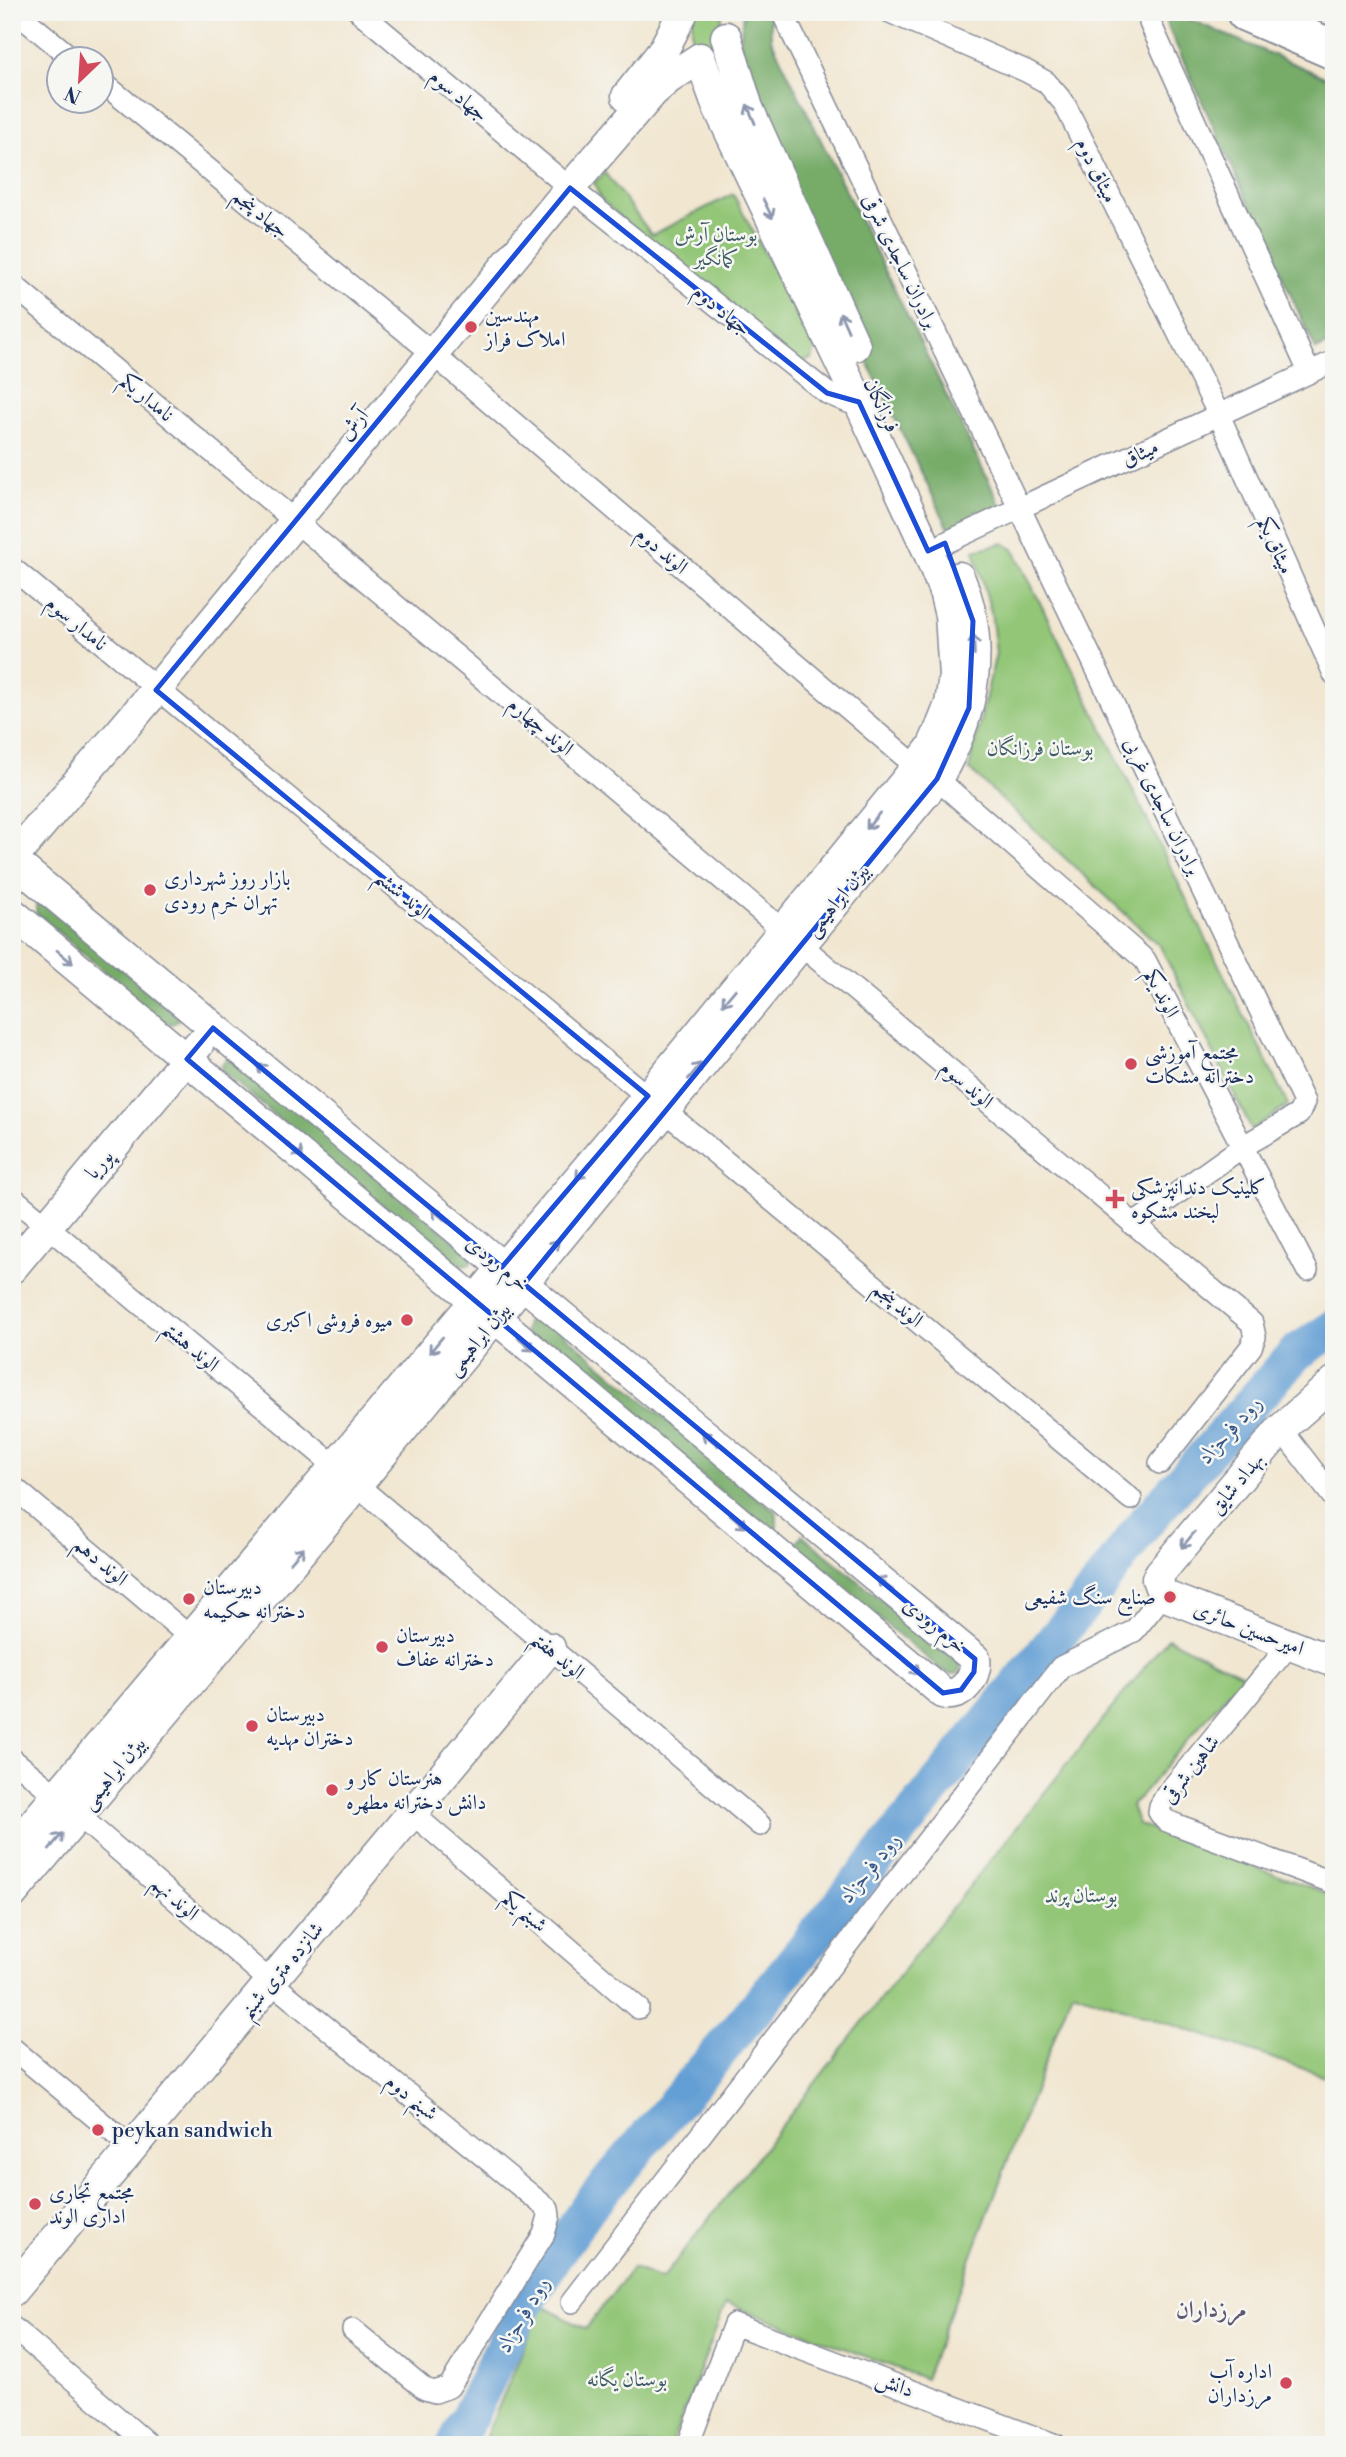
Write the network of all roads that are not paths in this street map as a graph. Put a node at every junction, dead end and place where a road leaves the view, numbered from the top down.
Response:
1 (16, 12) edge
2 (360, 12) edge
3 (685, 12) edge
4 (782, 12) edge
5 (890, 12) edge
6 (1246, 12) edge
7 (1150, 23) dead end
8 (726, 25) edge
9 (57, 46) edge
10 (1334, 50) edge
11 (700, 58) junction
12 (116, 94) edge
13 (564, 183) junction
14 (12, 284) edge
15 (426, 349) junction
16 (1334, 361) edge
17 (1309, 372) junction
18 (867, 398) junction
19 (1219, 415) junction
20 (1021, 509) junction
21 (288, 515) junction
22 (937, 547) junction
23 (12, 568) edge
24 (1328, 646) edge
25 (1334, 674) edge
26 (149, 684) junction
27 (919, 766) junction
28 (12, 828) edge
29 (12, 859) edge
30 (12, 913) edge
31 (793, 937) junction
32 (213, 1028) junction
33 (187, 1059) junction
34 (656, 1103) junction
35 (1242, 1147) junction
36 (12, 1198) edge
37 (1133, 1225) junction
38 (47, 1226) junction
39 (12, 1268) edge
40 (1307, 1270) dead end
41 (513, 1275) junction
42 (485, 1309) junction
43 (1334, 1382) edge
44 (1281, 1429) junction
45 (1160, 1463) dead end
46 (346, 1476) junction
47 (12, 1486) edge
48 (1334, 1498) edge
49 (1131, 1499) dead end
50 (803, 1517) junction
51 (775, 1552) junction
52 (1163, 1595) junction
53 (1290, 1644) junction
54 (200, 1647) junction
55 (550, 1648) junction
56 (1334, 1662) edge
57 (12, 1759) edge
58 (68, 1806) junction
59 (412, 1813) junction
60 (760, 1825) dead end
61 (12, 1849) edge
62 (1334, 1883) edge
63 (12, 1894) edge
64 (271, 1982) junction
65 (638, 2008) dead end
66 (12, 2048) edge
67 (132, 2148) junction
68 (12, 2291) edge
69 (572, 2302) dead end
70 (12, 2326) edge
71 (354, 2330) dead end
72 (149, 2445) edge
73 (688, 2445) edge
74 (1056, 2445) edge

1 - 9 street
2 - 13 street, جهاد سوم
3 - 11 street, فرزانگان
3 - 13 street, آرش
4 - 20 street, برادران ساجدی شرقی
5 - 19 street, میثاق دوم
6 - 10 highway
7 - 17 street
8 - 11 street, آرش
18 -> 8 street, فرزانگان
11 - 13 street, آرش
11 -> 18 street, فرزانگان
12 - 15 street, جهاد پنجم
13 - 15 street, آرش
13 - 18 street, جهاد دوم
14 - 21 street, نامدار یکم
15 - 21 street, آرش
15 - 27 street, الوند دوم
16 - 17 street, میثاق
17 - 19 street, میثاق
18 - 22 street, فرزانگان
19 - 20 street, میثاق
19 - 24 street, میثاق یکم
20 - 22 street, میثاق
20 - 35 street, برادران ساجدی غربی
21 - 26 street, آرش
21 - 31 street, الوند چهارم
22 - 27 street, فرزانگان
23 - 26 street, نامدار سوم
24 - 25 street, میثاق یکم
26 - 28 street, آرش
26 - 29 street, آرش
26 - 34 street, الوند ششم
27 - 31 street, بیژن ابراهیمی
27 - 35 street, الوند یکم
29 - 32 street, خرم رودی
30 -> 33 street, خرم رودی
31 - 34 street, بیژن ابراهیمی
31 - 37 street, الوند سوم
32 - 33 street, پوریا
41 -> 32 street, خرم رودی
33 - 38 street, پوریا
33 -> 42 street, خرم رودی
34 - 41 street, بیژن ابراهیمی
34 - 49 street, الوند پنجم
35 - 37 street
35 - 40 street, الوند یکم
36 - 38 street, الوند هشتم
37 - 45 street, الوند سوم
38 - 39 street, پوریا
38 - 46 street, الوند هشتم
41 - 42 street, بیژن ابراهیمی
50 -> 41 street, خرم رودی
42 - 46 street, بیژن ابراهیمی
42 -> 51 street, خرم رودی
43 - 44 street, بهداد شایق
44 - 48 street
44 -> 52 street, بهداد شایق
46 - 54 street, بیژن ابراهیمی
46 - 55 street, الوند هفتم
47 - 54 street, الوند دهم
50 - 51 street
51 -> 50 street, خرم رودی
52 - 53 street, امیرحسین حائری
52 - 69 street
53 - 56 street, امیرحسین حائری
53 - 62 street, شاهین شرقی
54 - 58 street, بیژن ابراهیمی
55 - 59 street, شانزده متری شبنم
55 - 60 street, الوند هفتم
57 - 58 street, الوند نهم
58 - 61 street, بیژن ابراهیمی
63 -> 58 street, بیژن ابراهیمی
58 - 64 street, الوند نهم
59 - 64 street, شانزده متری شبنم
59 - 65 street, شبنم یکم
64 - 67 street, شانزده متری شبنم
64 - 71 street, شبنم دوم
66 - 67 street
67 - 68 street, شانزده متری شبنم
70 - 72 street
73 - 74 street, دانش

